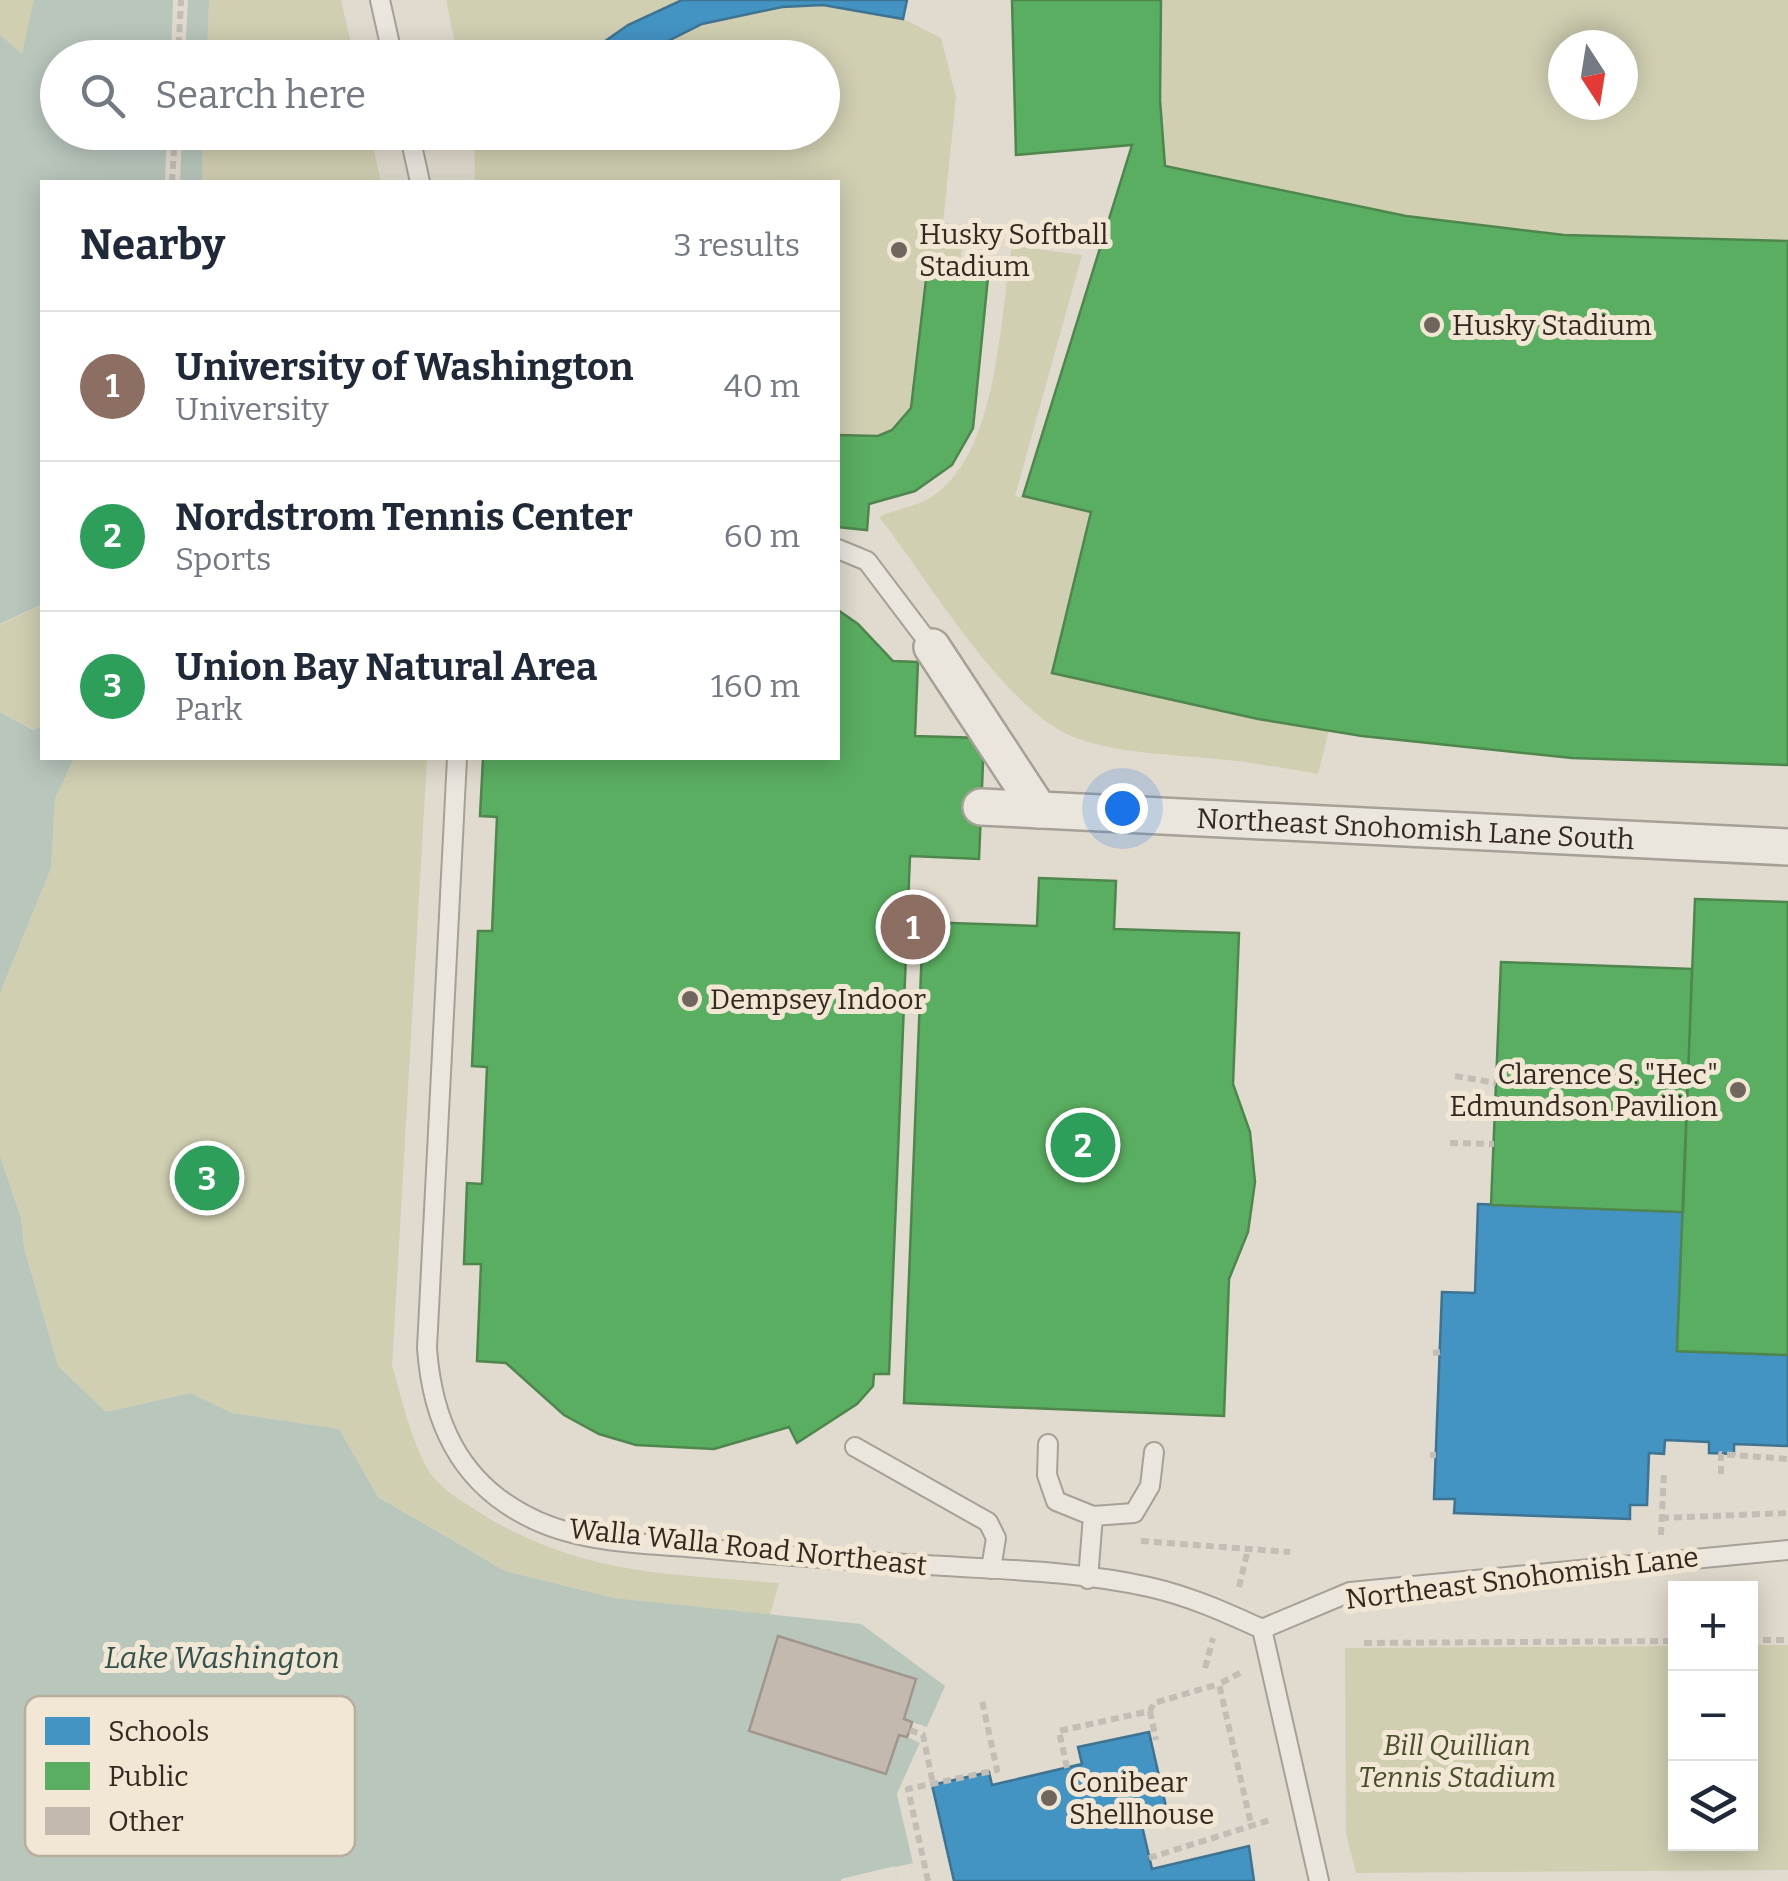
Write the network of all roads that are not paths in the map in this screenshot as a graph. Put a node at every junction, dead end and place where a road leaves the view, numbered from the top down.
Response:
1 (380, 0) edge
2 (388, 40) edge
3 (413, 150) edge
4 (420, 180) edge
5 (840, 551) edge
6 (932, 647) joint
7 (457, 760) edge
8 (981, 807) dead end
9 (1039, 810) junction
10 (1788, 847) edge
11 (1048, 1444) dead end
12 (856, 1447) dead end
13 (1154, 1452) dead end
14 (1093, 1516) junction
15 (1788, 1550) edge
16 (992, 1569) junction
17 (1088, 1579) junction
18 (1262, 1629) junction
19 (1319, 1881) edge

1 - 2 lane
3 - 4 lane
5 - 6 lane
6 - 9 street
7 - 16 lane, Walla Walla Road Northeast
8 - 9 street, Northeast Snohomish Lane South
9 - 10 street, Northeast Snohomish Lane South
11 - 14 lane
12 - 16 lane
13 - 14 lane
14 - 17 lane
15 - 18 lane, Northeast Snohomish Lane
16 - 17 lane, Walla Walla Road Northeast
17 - 18 lane, Walla Walla Road Northeast
18 - 19 lane

